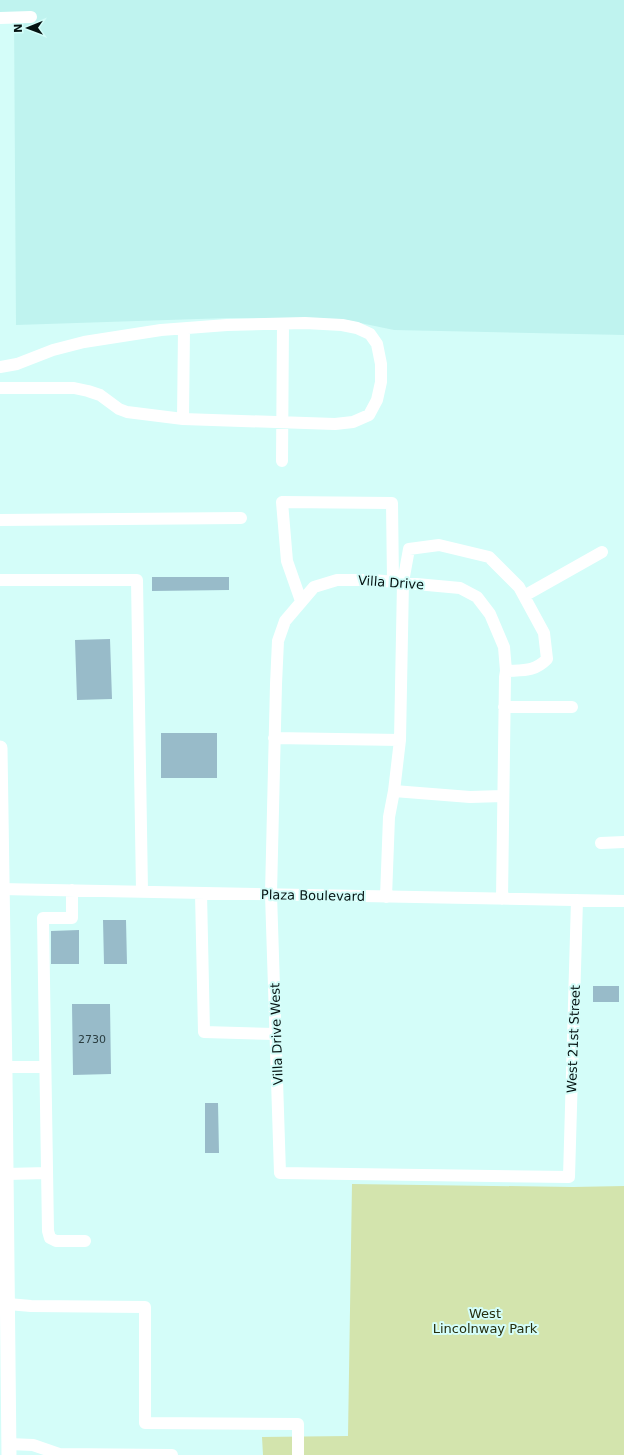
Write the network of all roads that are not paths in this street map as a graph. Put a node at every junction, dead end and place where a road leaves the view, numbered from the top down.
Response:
1 (31, 16) dead end
2 (0, 18) edge
3 (283, 324) junction
4 (184, 329) junction
5 (0, 367) edge
6 (0, 388) edge
7 (183, 419) junction
8 (282, 422) junction
9 (282, 461) dead end
10 (241, 518) dead end
11 (0, 520) edge
12 (602, 552) dead end
13 (0, 580) edge
14 (398, 582) junction
15 (524, 596) junction
16 (301, 601) junction
17 (506, 671) junction
18 (504, 707) junction
19 (572, 708) dead end
20 (274, 738) junction
21 (400, 740) junction
22 (0, 748) edge
23 (394, 791) junction
24 (503, 796) junction
25 (624, 842) edge
26 (601, 843) dead end
27 (1, 889) edge
28 (72, 890) junction
29 (142, 892) junction
30 (201, 893) junction
31 (271, 894) junction
32 (386, 897) junction
33 (502, 899) junction
34 (576, 900) junction
35 (624, 901) edge
36 (2, 976) edge
37 (276, 1034) junction
38 (45, 1067) junction
39 (4, 1073) edge
40 (47, 1173) junction
41 (280, 1173) joint
42 (4, 1178) edge
43 (85, 1241) dead end
44 (4, 1266) edge
45 (8, 1304) junction
46 (9, 1449) edge
47 (59, 1454) edge
48 (172, 1455) edge
49 (298, 1455) edge

1 - 2 street
3 - 4 street
3 - 8 street
3 - 8 street
4 - 5 street
4 - 7 street
6 - 7 street
7 - 8 street
8 - 9 street
10 - 11 street
12 - 15 street
13 - 29 street
14 - 15 street
14 - 16 street, Villa Drive
14 - 16 street
14 - 17 street, Villa Drive
14 - 21 street
15 - 17 street
16 - 20 street, Villa Drive
17 - 18 street, Villa Drive
18 - 19 street
18 - 24 street, Villa Drive
20 - 21 street
20 - 31 street, Villa Drive
21 - 23 street
22 - 27 main road
23 - 24 street
23 - 32 street
24 - 33 street, Villa Drive
25 - 26 street
27 - 28 street, Plaza Boulevard
27 - 36 main road
28 - 29 street, Plaza Boulevard
28 - 38 street
29 - 30 street, Plaza Boulevard
30 - 31 street, Plaza Boulevard
30 - 37 street
31 - 32 street, Plaza Boulevard
31 - 37 street, Villa Drive West
32 - 33 street, Plaza Boulevard
33 - 34 street, Plaza Boulevard
34 - 35 street, Plaza Boulevard
34 - 41 street, West 21st Street
36 - 39 main road
37 - 41 street, Villa Drive West
38 - 39 street
38 - 40 street
39 - 42 main road
40 - 42 street
40 - 43 street
42 - 44 main road
44 - 45 main road
45 - 46 main road
45 - 49 street
46 - 47 street
47 - 48 street

